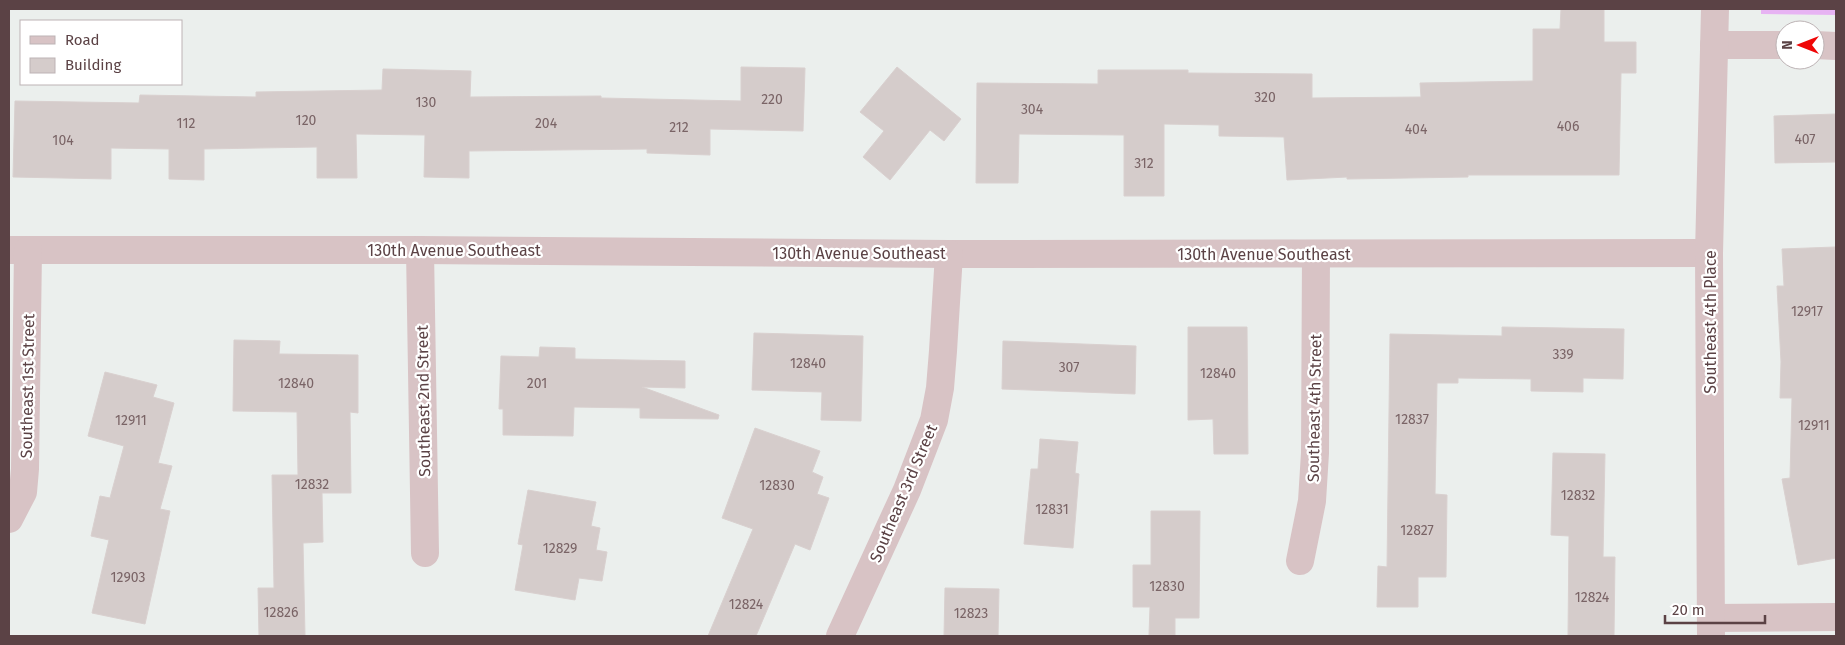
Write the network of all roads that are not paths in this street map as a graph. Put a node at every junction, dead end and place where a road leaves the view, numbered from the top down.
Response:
1 (1715, 9) edge
2 (1714, 45) junction
3 (1775, 45) edge
4 (18, 250) edge
5 (420, 250) junction
6 (1709, 253) junction
7 (948, 254) junction
8 (1316, 254) junction
9 (9, 519) edge
10 (425, 553) dead end
11 (1300, 561) dead end
12 (1836, 617) edge
13 (1711, 627) edge
14 (840, 636) edge

1 - 2 street, Southeast 4th Place
2 - 3 street
2 - 6 street, Southeast 4th Place
4 - 5 street, 130th Avenue Southeast
4 - 9 street, Southeast 1st Street
5 - 7 street, 130th Avenue Southeast
5 - 10 street, Southeast 2nd Street
6 - 8 street, 130th Avenue Southeast
6 - 13 street, Southeast 4th Place
7 - 8 street, 130th Avenue Southeast
7 - 14 street, Southeast 3rd Street
8 - 11 street, Southeast 4th Street
12 - 13 street

